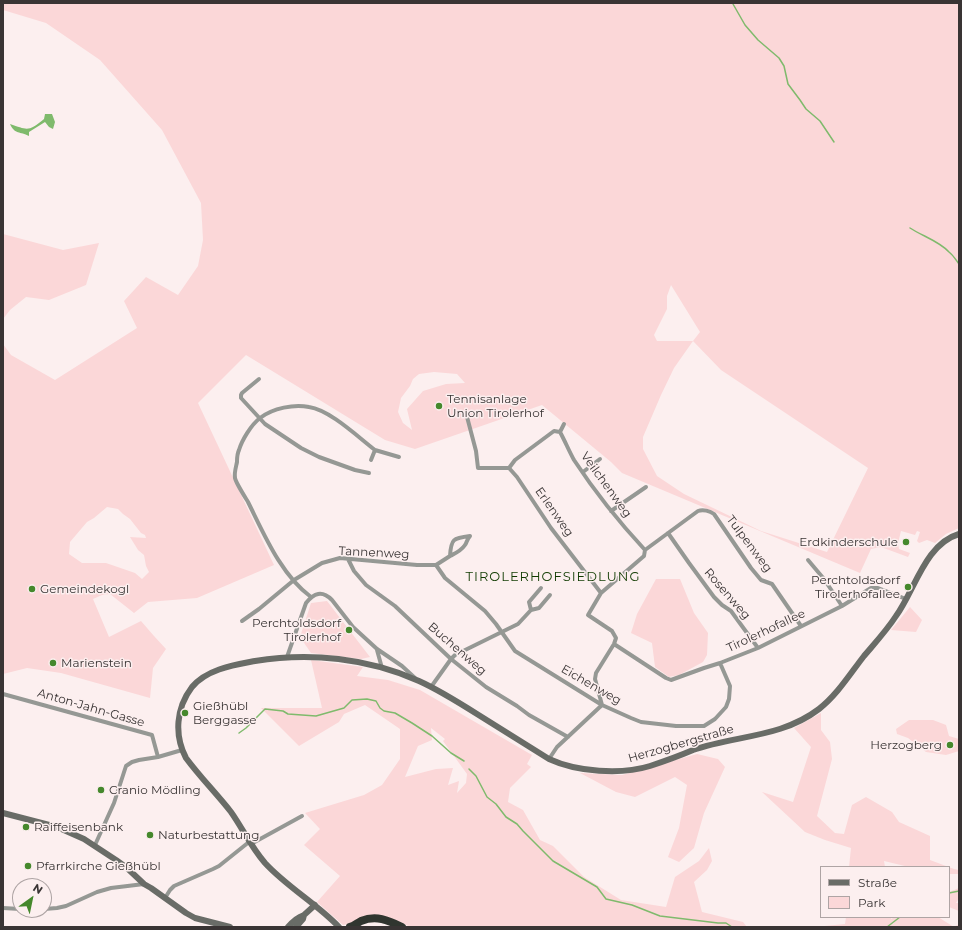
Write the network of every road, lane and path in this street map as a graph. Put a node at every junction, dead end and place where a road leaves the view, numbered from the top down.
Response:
1 (260, 379) dead end
2 (466, 412) dead end
3 (260, 418) junction
4 (564, 424) dead end
5 (560, 432) junction
6 (375, 450) junction
7 (398, 457) dead end
8 (600, 459) dead end
9 (371, 460) dead end
10 (509, 468) junction
11 (583, 472) junction
12 (369, 473) dead end
13 (646, 487) dead end
14 (611, 511) junction
15 (668, 533) junction
16 (959, 534) edge
17 (645, 550) junction
18 (450, 556) junction
19 (348, 559) junction
20 (808, 560) dead end
21 (436, 565) junction
22 (294, 580) junction
23 (541, 588) dead end
24 (601, 593) junction
25 (550, 594) dead end
26 (312, 596) junction
27 (906, 599) junction
28 (842, 606) junction
29 (531, 610) junction
30 (242, 620) dead end
31 (801, 626) junction
32 (501, 632) junction
33 (614, 644) junction
34 (758, 648) junction
35 (376, 649) junction
36 (287, 657) junction
37 (451, 659) junction
38 (720, 663) junction
39 (382, 668) junction
40 (417, 680) junction
41 (431, 687) junction
42 (3, 694) edge
43 (602, 705) junction
44 (568, 737) junction
45 (182, 750) junction
46 (158, 757) junction
47 (549, 759) junction
48 (3, 813) edge
49 (302, 816) dead end
50 (250, 843) junction
51 (94, 845) junction
52 (144, 884) junction
53 (165, 898) junction
54 (314, 905) junction
55 (52, 908) edge
56 (304, 915) junction
57 (230, 927) edge
58 (288, 927) edge
59 (296, 927) edge
60 (339, 927) edge
61 (352, 927) edge
62 (402, 927) edge

1 - 3 street
2 - 10 street
3 - 6 street
3 - 12 street
3 - 22 street
4 - 5 street
5 - 10 street
5 - 11 street, Veilchenweg
6 - 7 street
6 - 9 street
8 - 11 street
10 - 24 street, Erlenweg
11 - 14 street, Veilchenweg
13 - 14 street
14 - 17 street, Veilchenweg
15 - 17 street
15 - 31 street, Tulpenweg
15 - 34 street, Rosenweg
16 - 27 main road, Herzogbergstraße
17 - 24 street
18 - 18 street
18 - 21 street
19 - 21 street, Tannenweg
19 - 22 street, Tannenweg
19 - 37 street, Buchenweg
20 - 28 street
21 - 32 street, Eichenweg
22 - 26 street
22 - 30 street, Tannenweg
23 - 29 street
24 - 33 street
25 - 29 street
26 - 35 street
26 - 36 street
27 - 28 street, Tirolerhofallee
27 - 47 main road, Herzogbergstraße
28 - 31 street, Tirolerhofallee
29 - 32 street
31 - 34 street, Tirolerhofallee
32 - 37 street
32 - 43 street, Eichenweg
33 - 38 street, Tirolerhofallee
33 - 43 street
34 - 38 street, Tirolerhofallee
35 - 39 street
35 - 40 street
36 - 39 main road, Herzogbergstraße
36 - 45 main road, Herzogbergstraße
37 - 41 street
37 - 44 street, Buchenweg
38 - 43 street, Eichenweg
39 - 40 main road, Herzogbergstraße
40 - 41 main road, Herzogbergstraße
41 - 47 main road, Herzogbergstraße
42 - 46 street, Anton-Jahn-Gasse
43 - 44 street
44 - 47 street
45 - 46 street
45 - 50 main road
46 - 51 street
48 - 51 main road
49 - 50 street
50 - 53 street
50 - 54 main road
51 - 52 main road
52 - 53 main road
52 - 55 street
53 - 57 main road
54 - 56 main road
54 - 60 main road
56 - 58 main road
56 - 59 main road
61 - 62 highway

